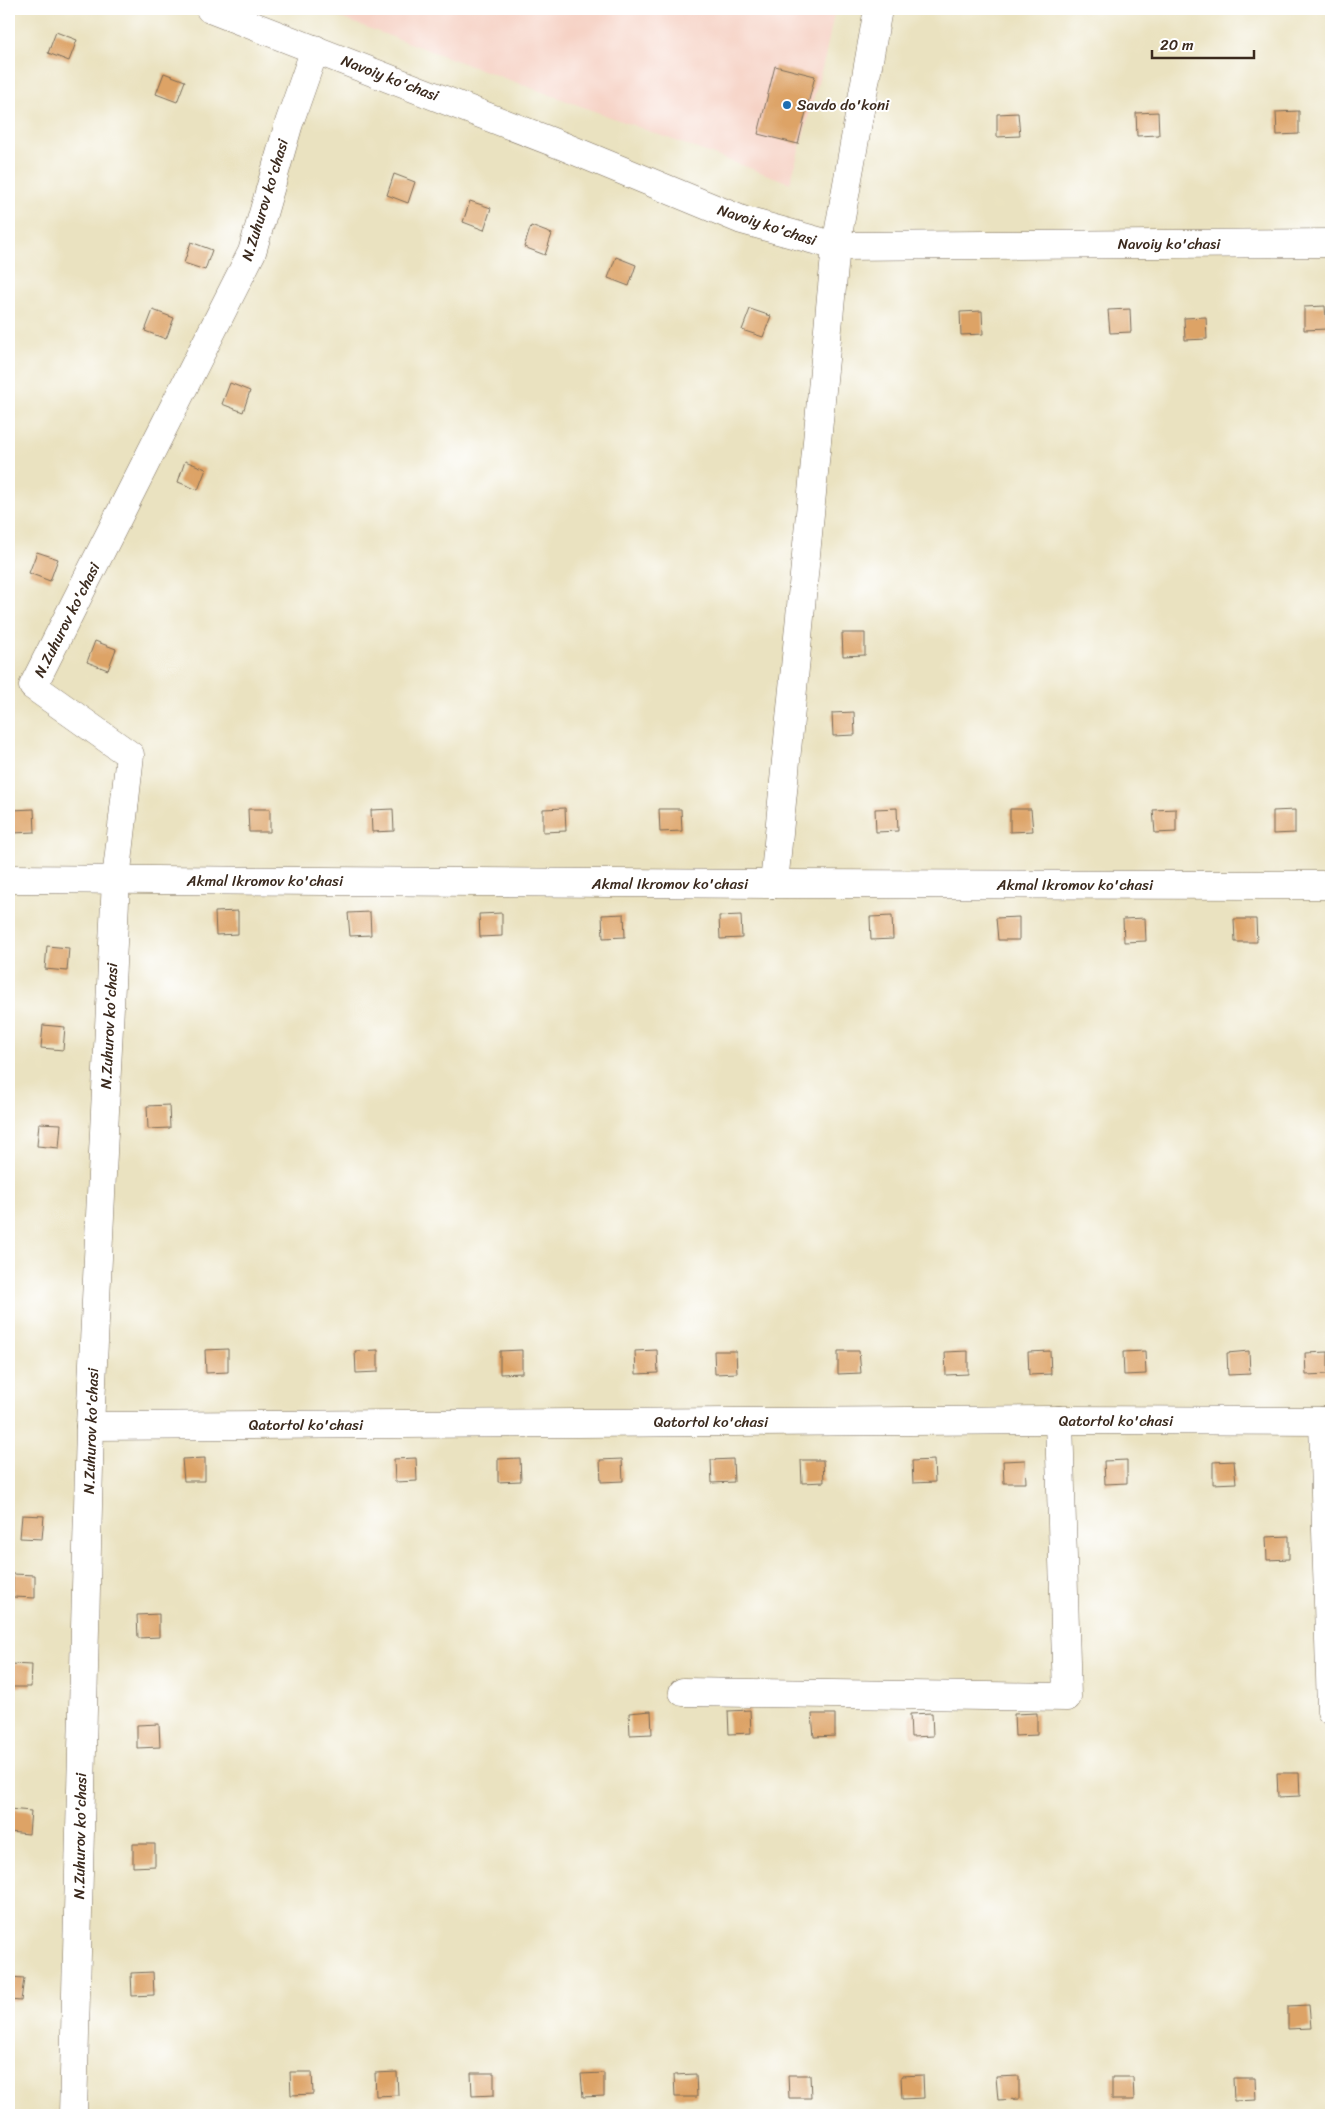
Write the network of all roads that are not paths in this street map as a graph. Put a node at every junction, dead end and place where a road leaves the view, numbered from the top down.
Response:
1 (210, 9) edge
2 (878, 9) edge
3 (315, 49) junction
4 (1331, 243) edge
5 (836, 246) junction
6 (9, 879) edge
7 (116, 880) junction
8 (774, 884) junction
9 (1331, 885) edge
10 (1059, 1420) junction
11 (1327, 1421) edge
12 (90, 1426) junction
13 (683, 1692) dead end
14 (1331, 1711) edge
15 (73, 2115) edge

1 - 3 street, Navoiy ko'chasi
2 - 5 street
3 - 5 street, Navoiy ko'chasi
3 - 7 street, N.Zuhurov ko'chasi
4 - 5 street, Navoiy ko'chasi
5 - 8 street
6 - 7 street, Akmal Ikromov ko'chasi
7 - 8 street, Akmal Ikromov ko'chasi
7 - 12 street, N.Zuhurov ko'chasi
8 - 9 street, Akmal Ikromov ko'chasi
10 - 11 street, Qatortol ko'chasi
10 - 12 street, Qatortol ko'chasi
10 - 13 street
11 - 14 street
12 - 15 street, N.Zuhurov ko'chasi

